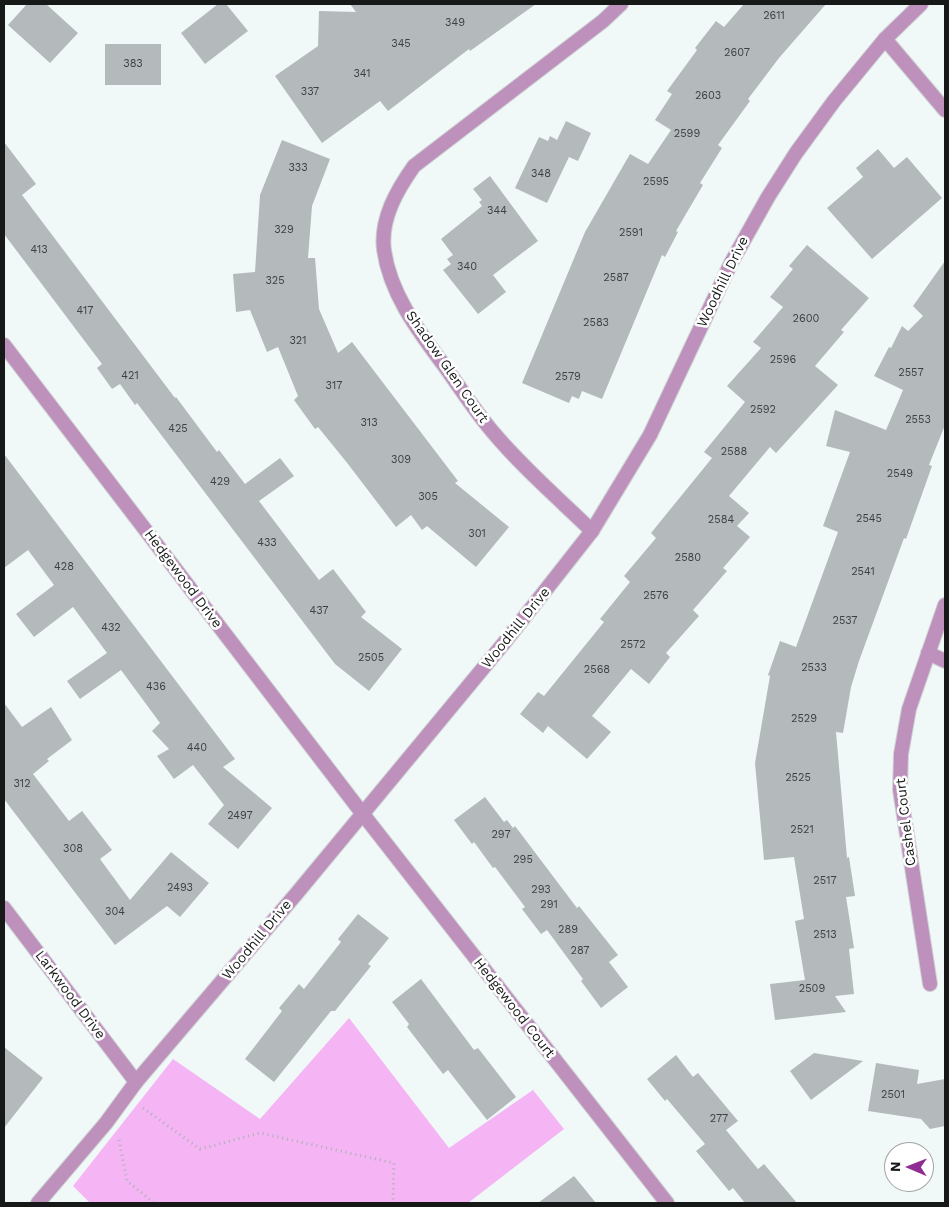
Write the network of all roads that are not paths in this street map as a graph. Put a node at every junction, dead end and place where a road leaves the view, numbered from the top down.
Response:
1 (621, 4) edge
2 (921, 4) edge
3 (885, 39) junction
4 (945, 110) edge
5 (4, 346) edge
6 (592, 531) junction
7 (945, 605) edge
8 (928, 653) junction
9 (945, 661) edge
10 (362, 813) junction
11 (4, 908) edge
12 (930, 984) dead end
13 (136, 1082) junction
14 (38, 1203) edge
15 (666, 1203) edge

1 - 6 street, Shadow Glen Court
2 - 3 street, Woodhill Drive
3 - 4 street
3 - 6 street, Woodhill Drive
5 - 10 street, Hedgewood Drive
6 - 10 street, Woodhill Drive
7 - 8 street, Cashel Court
8 - 9 street
8 - 12 street, Cashel Court
10 - 13 street, Woodhill Drive
10 - 15 street, Hedgewood Court
11 - 13 street, Larkwood Drive
13 - 14 street, Woodhill Drive

